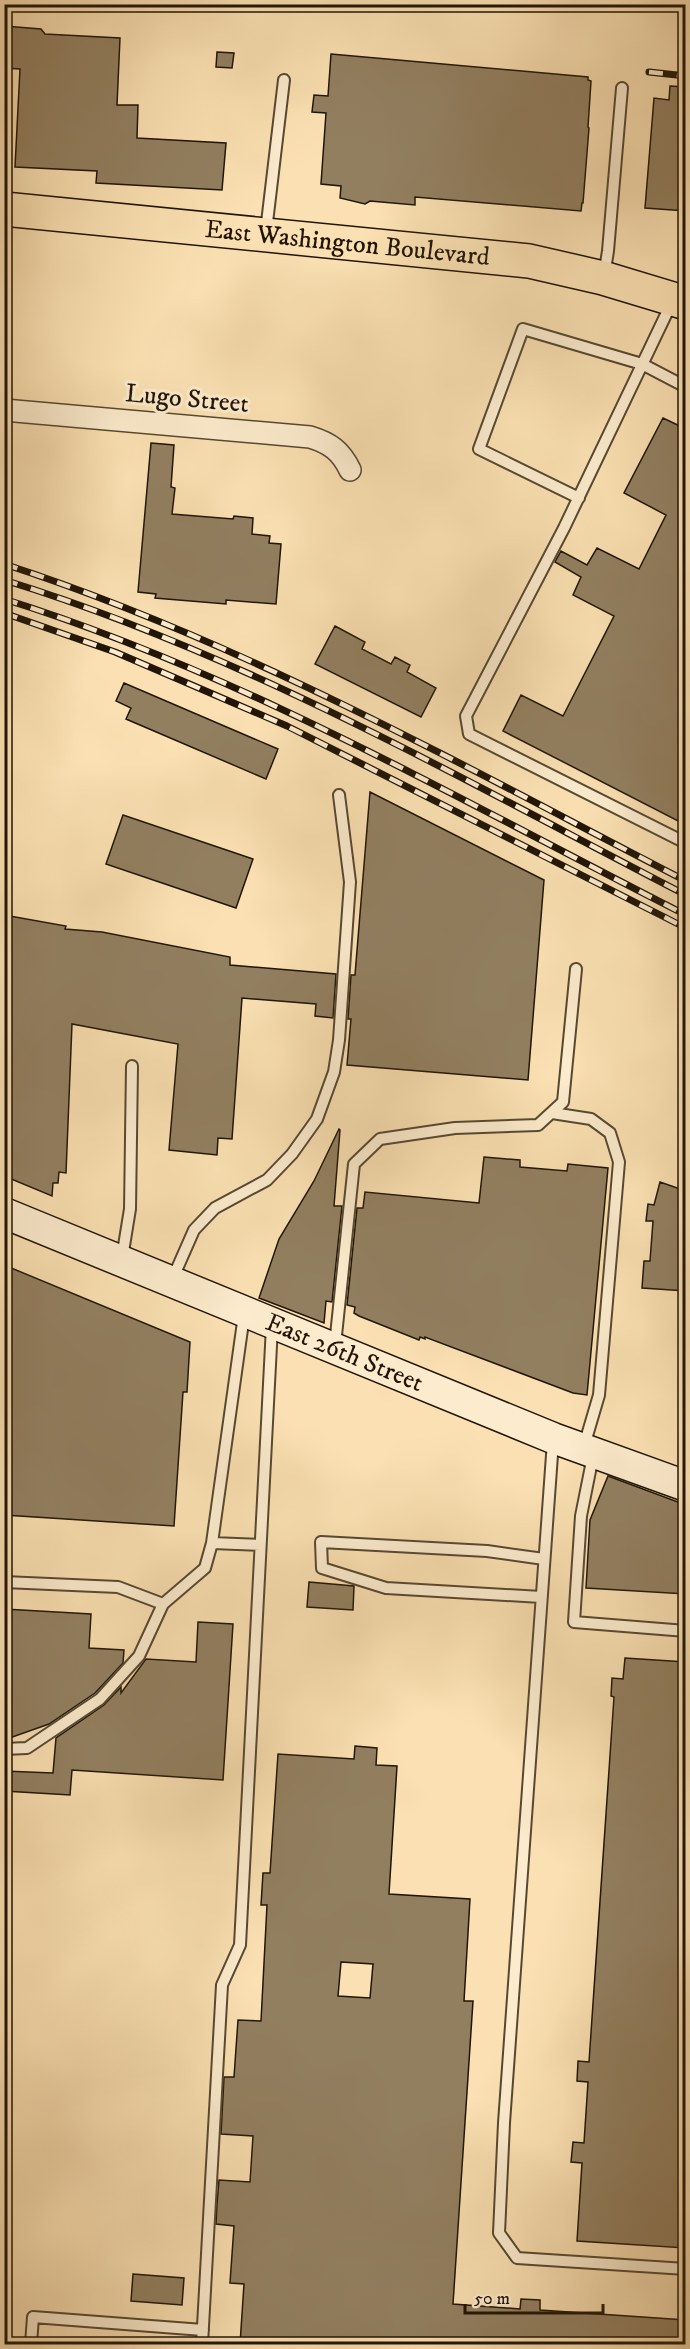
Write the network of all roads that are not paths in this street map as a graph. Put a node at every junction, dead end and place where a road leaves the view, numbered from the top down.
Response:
1 (284, 80) dead end
2 (622, 88) dead end
3 (4, 209) edge
4 (266, 235) junction
5 (603, 278) junction
6 (680, 301) edge
7 (642, 364) junction
8 (686, 387) edge
9 (4, 410) edge
10 (350, 470) dead end
11 (579, 498) junction
12 (339, 795) dead end
13 (686, 843) edge
14 (576, 969) dead end
15 (132, 1066) dead end
16 (552, 1113) junction
17 (4, 1213) edge
18 (122, 1261) junction
19 (171, 1281) junction
20 (244, 1311) junction
21 (272, 1323) junction
22 (334, 1348) junction
23 (553, 1438) junction
24 (588, 1450) junction
25 (686, 1486) edge
26 (212, 1543) junction
27 (260, 1545) junction
28 (544, 1559) junction
29 (4, 1582) edge
30 (541, 1597) junction
31 (163, 1604) junction
32 (686, 1631) edge
33 (4, 1749) edge
34 (686, 2270) edge
35 (202, 2330) junction
36 (31, 2344) edge
37 (202, 2344) edge

1 - 4 lane
2 - 5 lane
3 - 4 main road, East Washington Boulevard
4 - 5 main road, East Washington Boulevard
5 - 6 main road, East Washington Boulevard
6 - 7 lane
7 - 8 lane
7 - 11 lane
7 - 11 lane
9 - 10 street, Lugo Street
11 - 13 lane
12 - 19 lane
14 - 16 lane
15 - 18 lane
16 - 22 lane
16 - 24 lane
17 - 18 street, East 26th Street
18 - 19 street, East 26th Street
19 - 20 street, East 26th Street
20 - 21 street, East 26th Street
20 - 26 lane
21 - 22 street, East 26th Street
21 - 27 lane
22 - 23 street, East 26th Street
23 - 24 street, East 26th Street
23 - 28 lane
24 - 25 street, East 26th Street
24 - 32 lane
26 - 27 lane
26 - 31 lane
27 - 35 lane
28 - 30 lane
28 - 30 lane
29 - 31 lane
30 - 34 lane
31 - 33 lane
35 - 36 lane
35 - 37 lane

